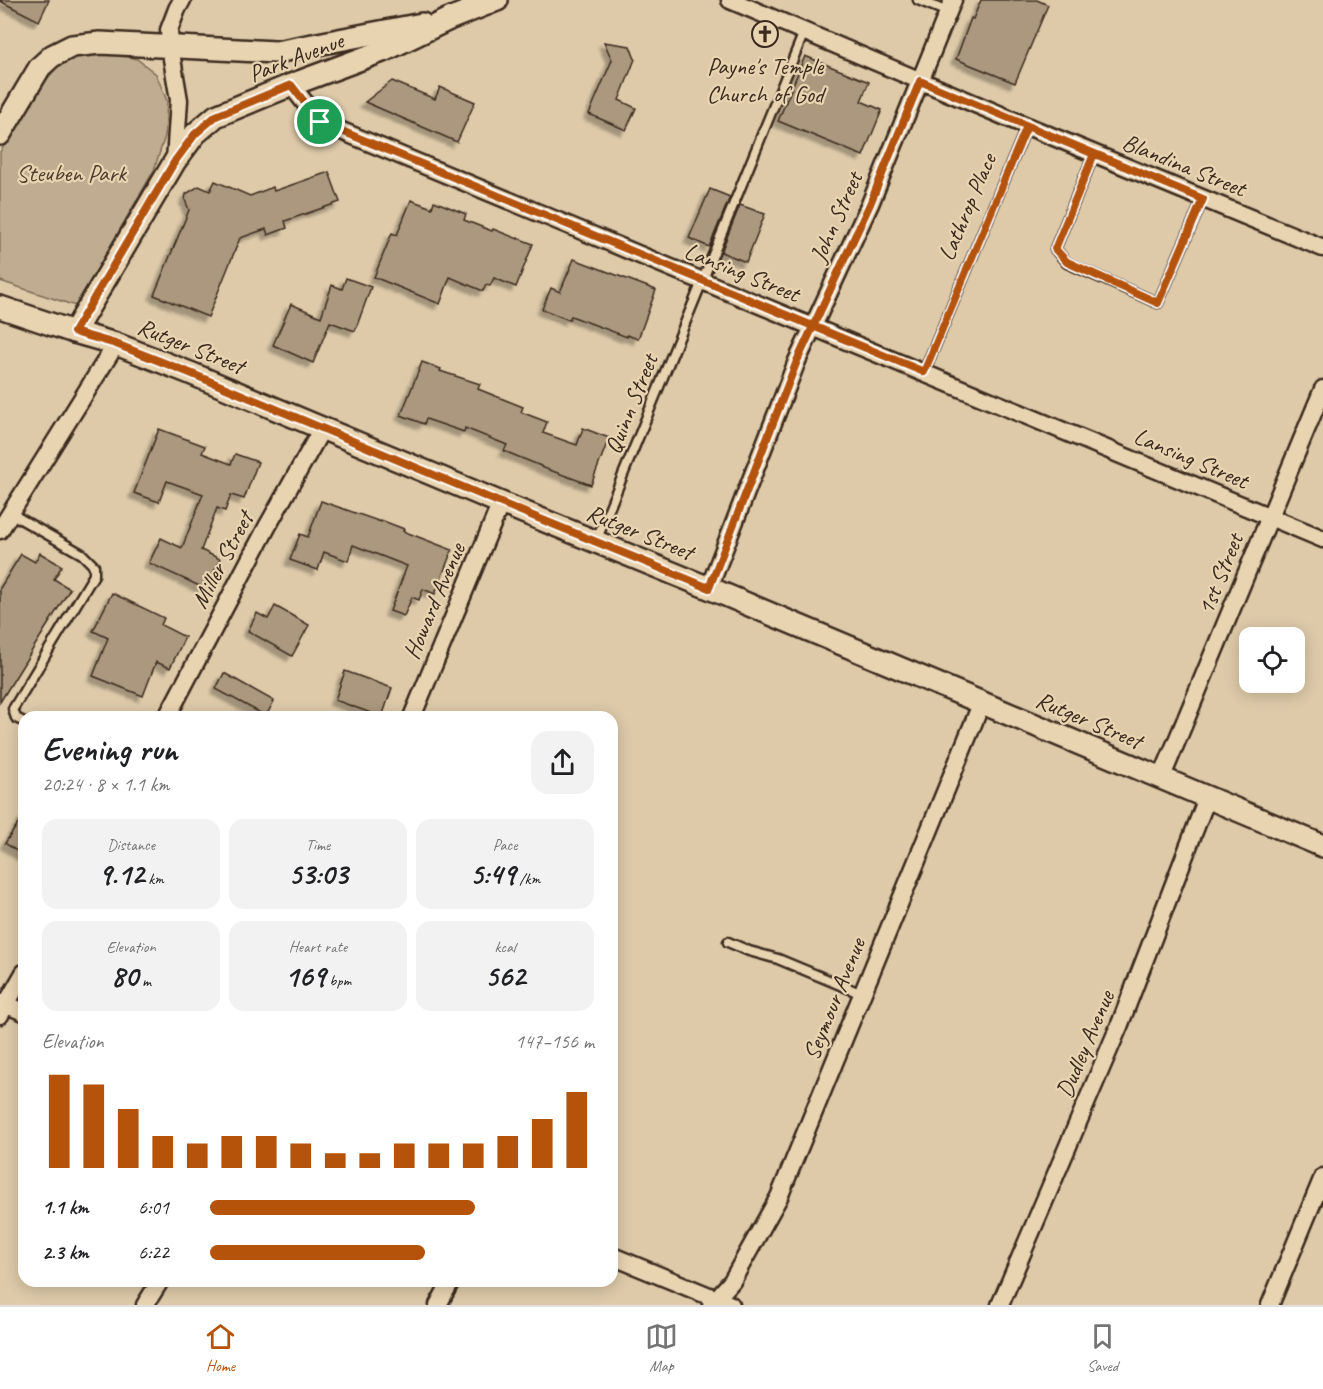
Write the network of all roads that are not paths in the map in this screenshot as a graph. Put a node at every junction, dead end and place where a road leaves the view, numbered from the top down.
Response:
1 (182, 0) edge
2 (497, 0) edge
3 (730, 0) edge
4 (918, 0) edge
5 (473, 5) edge
6 (951, 6) edge
7 (449, 19) junction
8 (804, 32) junction
9 (170, 47) junction
10 (920, 81) junction
11 (291, 85) junction
12 (1027, 126) junction
13 (0, 134) edge
14 (1094, 154) junction
15 (175, 161) junction
16 (1203, 199) junction
17 (1323, 249) edge
18 (702, 281) junction
19 (0, 307) edge
20 (813, 327) junction
21 (74, 332) junction
22 (116, 344) junction
23 (924, 372) junction
24 (1323, 389) edge
25 (323, 428) junction
26 (501, 503) junction
27 (1269, 516) junction
28 (3, 523) edge
29 (1323, 539) edge
30 (596, 542) junction
31 (709, 588) junction
32 (982, 702) junction
33 (170, 711) edge
34 (414, 711) edge
35 (18, 719) edge
36 (1161, 779) junction
37 (1207, 798) junction
38 (1323, 846) edge
39 (728, 942) dead end
40 (18, 983) edge
41 (862, 994) junction
42 (2, 1008) edge
43 (18, 1011) edge
44 (1323, 1177) edge
45 (618, 1259) edge
46 (156, 1287) edge
47 (448, 1287) edge
48 (719, 1303) edge
49 (145, 1305) edge
50 (438, 1305) edge
51 (999, 1305) edge
52 (1270, 1305) edge

1 - 9 street
2 - 5 street, Park Avenue
3 - 8 street
4 - 6 lane
5 - 7 street, Park Avenue
6 - 10 street, John Street
7 - 9 street, Park Avenue
7 - 11 street, Park Avenue
8 - 10 street
8 - 18 lane, Quinn Street
9 - 13 street
9 - 15 street
10 - 12 street
10 - 20 street, John Street
11 - 15 street, Park Avenue
11 - 18 street, Lansing Street
12 - 14 street, Blandina Street
12 - 23 lane, Lathrop Place
14 - 16 street, Blandina Street
14 - 16 lane
15 - 21 street
16 - 17 street, Blandina Street
18 - 20 street, Lansing Street
18 - 30 lane, Quinn Street
19 - 21 street, Rutger Street
20 - 23 street, Lansing Street
20 - 31 street, John Street
21 - 22 street, Rutger Street
22 - 25 street, Rutger Street
22 - 28 street
23 - 27 street, Lansing Street
24 - 27 street, 1st Street
25 - 26 street, Rutger Street
25 - 33 street, Miller Street
26 - 30 street, Rutger Street
26 - 34 street, Howard Avenue
27 - 29 street, Lansing Street
27 - 36 street, 1st Street
28 - 35 lane
30 - 31 street, Rutger Street
31 - 32 street, Rutger Street
32 - 36 street, Rutger Street
32 - 41 street, Seymour Avenue
36 - 37 street, Rutger Street
37 - 38 street, Rutger Street
37 - 51 street, Dudley Avenue
39 - 41 lane
40 - 42 street
41 - 48 street, Seymour Avenue
42 - 43 street
44 - 52 street
45 - 48 street
46 - 49 street
47 - 50 street

